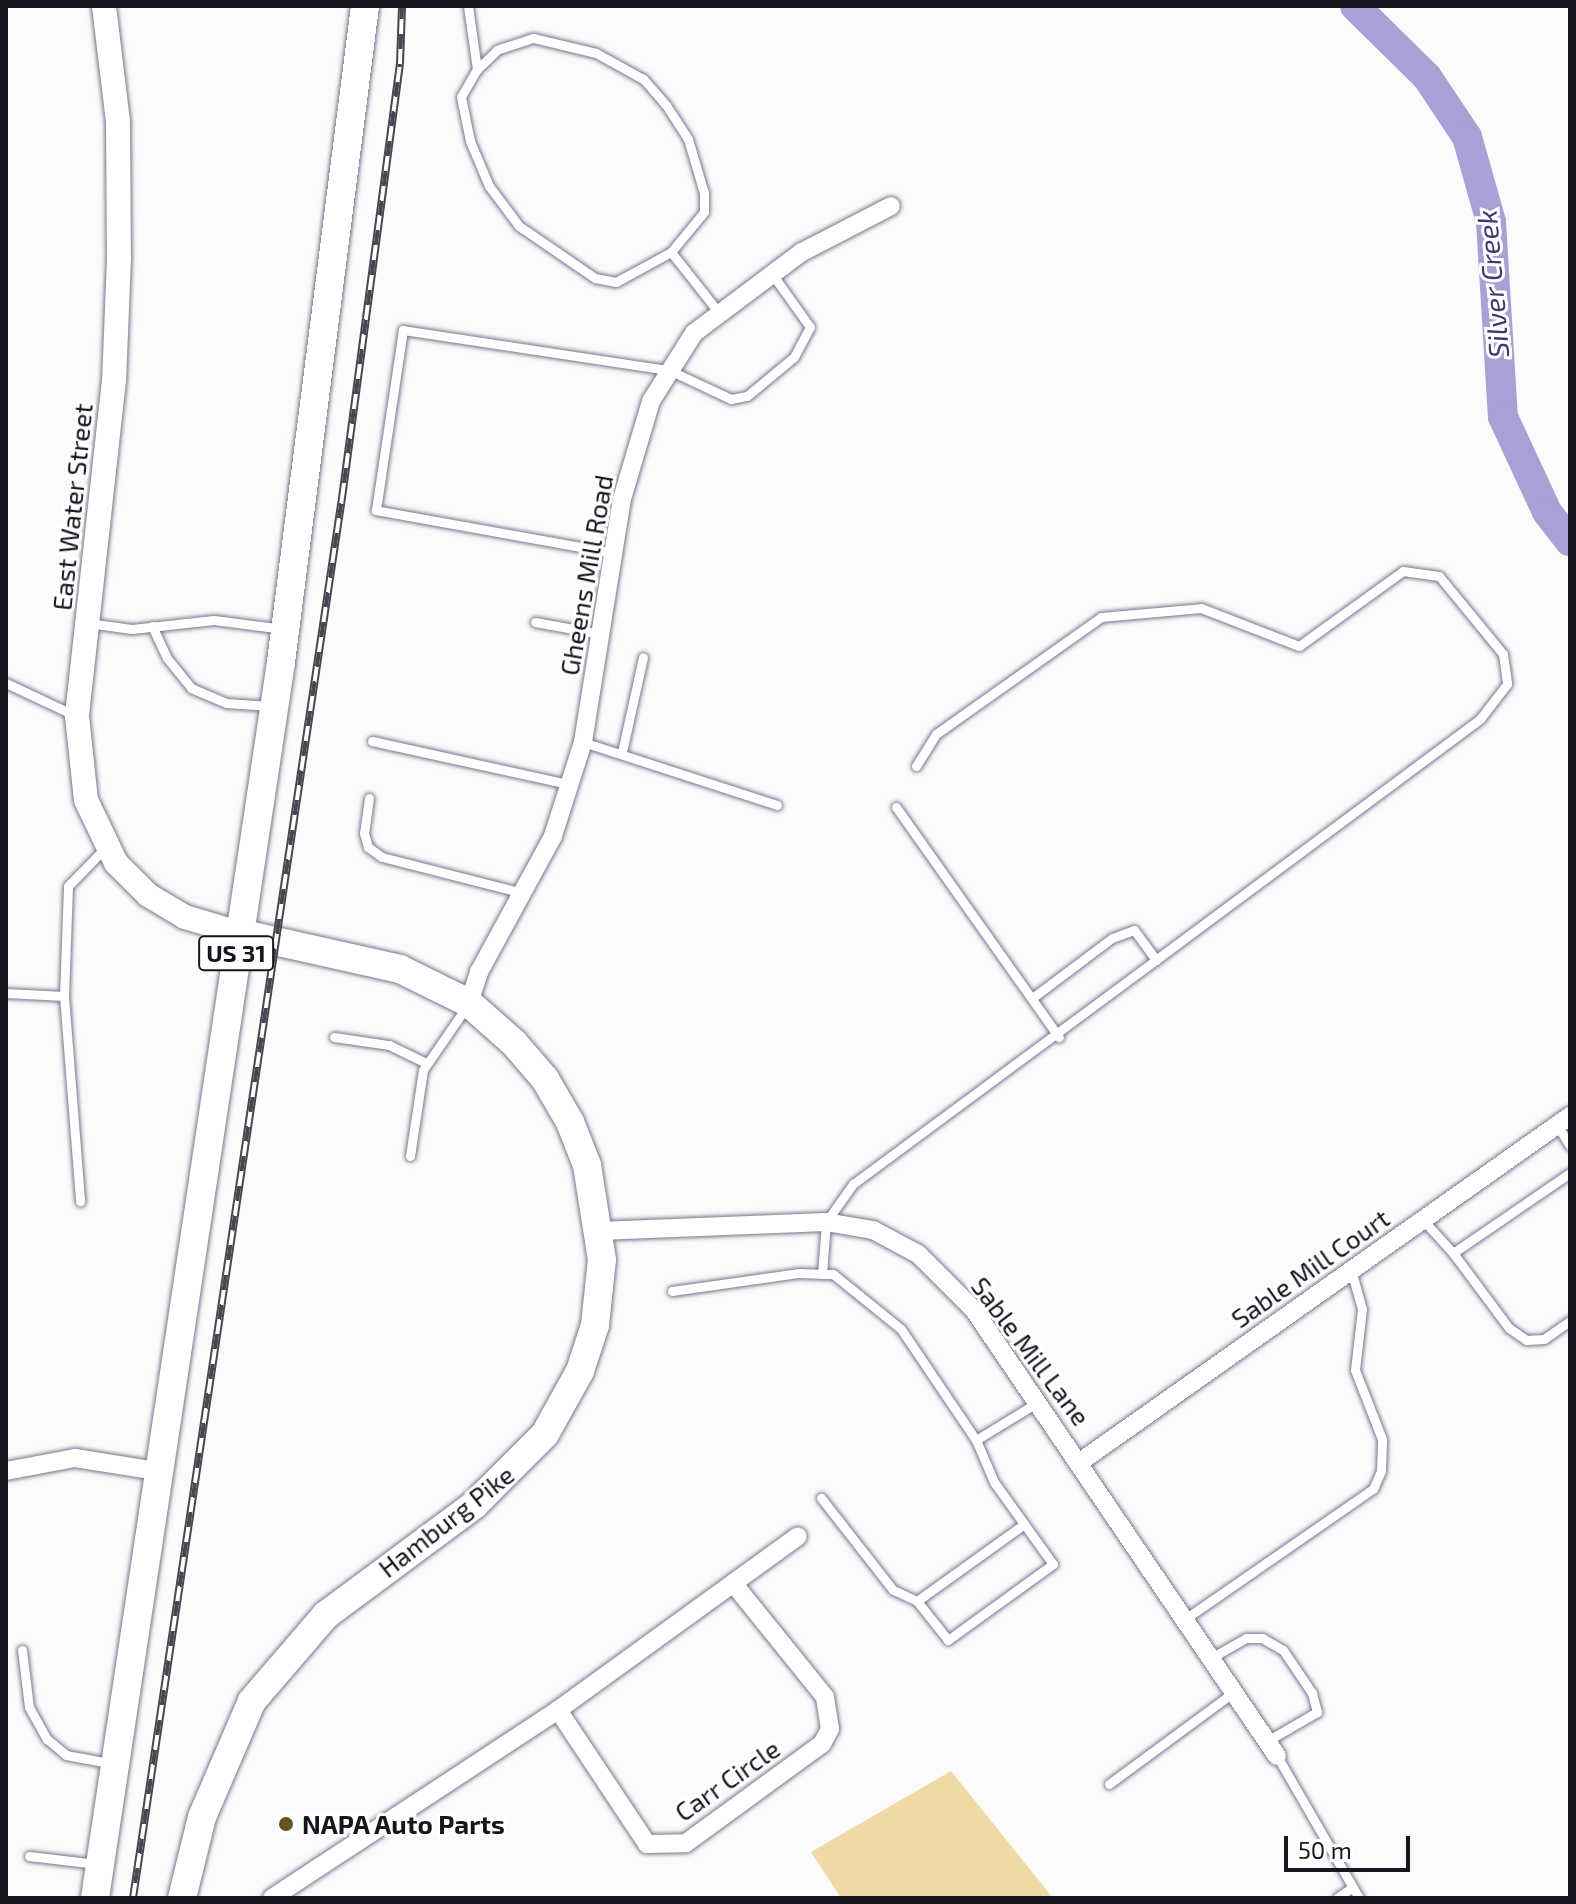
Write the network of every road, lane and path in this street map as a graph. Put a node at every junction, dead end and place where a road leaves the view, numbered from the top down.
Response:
1 (104, 6) edge
2 (365, 6) edge
3 (468, 6) edge
4 (477, 69) junction
5 (891, 206) dead end
6 (671, 252) junction
7 (772, 274) junction
8 (720, 314) junction
9 (669, 370) junction
10 (614, 553) junction
11 (535, 622) dead end
12 (88, 623) junction
13 (152, 626) junction
14 (285, 630) junction
15 (601, 634) junction
16 (643, 657) dead end
17 (6, 683) edge
18 (274, 706) junction
19 (77, 716) junction
20 (372, 741) dead end
21 (583, 742) junction
22 (622, 752) junction
23 (916, 766) dead end
24 (567, 784) junction
25 (369, 798) dead end
26 (777, 805) dead end
27 (896, 807) dead end
28 (106, 847) junction
29 (523, 893) junction
30 (239, 933) junction
31 (1156, 960) junction
32 (6, 993) edge
33 (64, 996) junction
34 (1032, 998) junction
35 (469, 1003) junction
36 (334, 1037) dead end
37 (1059, 1037) junction
38 (426, 1063) junction
39 (1563, 1121) edge
40 (1570, 1146) edge
41 (410, 1156) dead end
42 (1570, 1173) edge
43 (80, 1201) dead end
44 (1423, 1220) junction
45 (826, 1222) junction
46 (599, 1231) junction
47 (1453, 1253) junction
48 (1351, 1270) junction
49 (822, 1274) junction
50 (672, 1291) dead end
51 (1570, 1321) edge
52 (1038, 1402) junction
53 (976, 1440) junction
54 (1080, 1462) junction
55 (6, 1471) edge
56 (156, 1471) junction
57 (821, 1498) dead end
58 (1024, 1524) junction
59 (798, 1536) dead end
60 (733, 1583) junction
61 (917, 1601) junction
62 (1185, 1619) junction
63 (22, 1650) dead end
64 (1211, 1658) junction
65 (1234, 1692) junction
66 (558, 1710) junction
67 (1272, 1749) junction
68 (115, 1765) junction
69 (1109, 1784) dead end
70 (29, 1856) dead end
71 (100, 1865) junction
72 (1353, 1887) junction
73 (95, 1898) edge
74 (182, 1898) edge
75 (272, 1898) edge
76 (1337, 1898) edge
77 (1359, 1898) edge

1 - 12 street, East Water Street
2 - 14 main road, US 31
3 - 4 lane
4 - 6 lane
4 - 6 lane
5 - 7 street, Gheens Mill Road
6 - 8 lane
7 - 8 street, Gheens Mill Road
7 - 9 lane
8 - 9 street, Gheens Mill Road
9 - 10 street, Gheens Mill Road
9 - 10 lane
10 - 15 street, Gheens Mill Road
11 - 15 lane
12 - 13 lane
12 - 19 street, East Water Street
13 - 14 lane
13 - 18 lane
14 - 18 main road, US 31
15 - 21 street, Gheens Mill Road
16 - 22 lane
17 - 19 lane
18 - 30 main road, US 31
19 - 28 street, East Water Street
20 - 24 lane
21 - 22 lane
21 - 24 street, Gheens Mill Road
22 - 26 lane
23 - 31 lane
24 - 29 street, Gheens Mill Road
25 - 29 lane
27 - 34 lane
28 - 30 street, East Water Street
28 - 33 lane
29 - 35 street, Gheens Mill Road
30 - 35 main road, Hamburg Pike
30 - 56 main road, US 31
31 - 34 lane
31 - 37 lane
32 - 33 lane
33 - 43 lane
34 - 37 lane
35 - 38 lane
35 - 46 main road, Hamburg Pike
36 - 38 lane
37 - 45 lane
38 - 41 lane
39 - 40 lane
39 - 44 street, Sable Mill Court
42 - 47 lane
44 - 47 lane
44 - 48 street, Sable Mill Court
45 - 46 street, Sable Mill Lane
45 - 49 lane
45 - 52 street, Sable Mill Lane
46 - 74 main road, Hamburg Pike
47 - 51 lane
48 - 54 street, Sable Mill Court
48 - 62 lane
49 - 50 lane
49 - 53 lane
52 - 53 lane
52 - 54 street, Sable Mill Lane
53 - 58 lane
54 - 62 street, Sable Mill Lane
55 - 56 street
56 - 68 main road, US 31
57 - 61 lane
58 - 61 lane
58 - 61 lane
59 - 60 street
60 - 66 street
60 - 66 street, Carr Circle
62 - 64 street, Sable Mill Lane
63 - 68 lane
64 - 65 street, Sable Mill Lane
64 - 67 lane
65 - 67 street, Sable Mill Lane
65 - 69 lane
66 - 75 street
67 - 72 lane
68 - 71 main road, US 31
70 - 71 lane
71 - 73 main road, US 31
72 - 76 lane
72 - 77 lane

